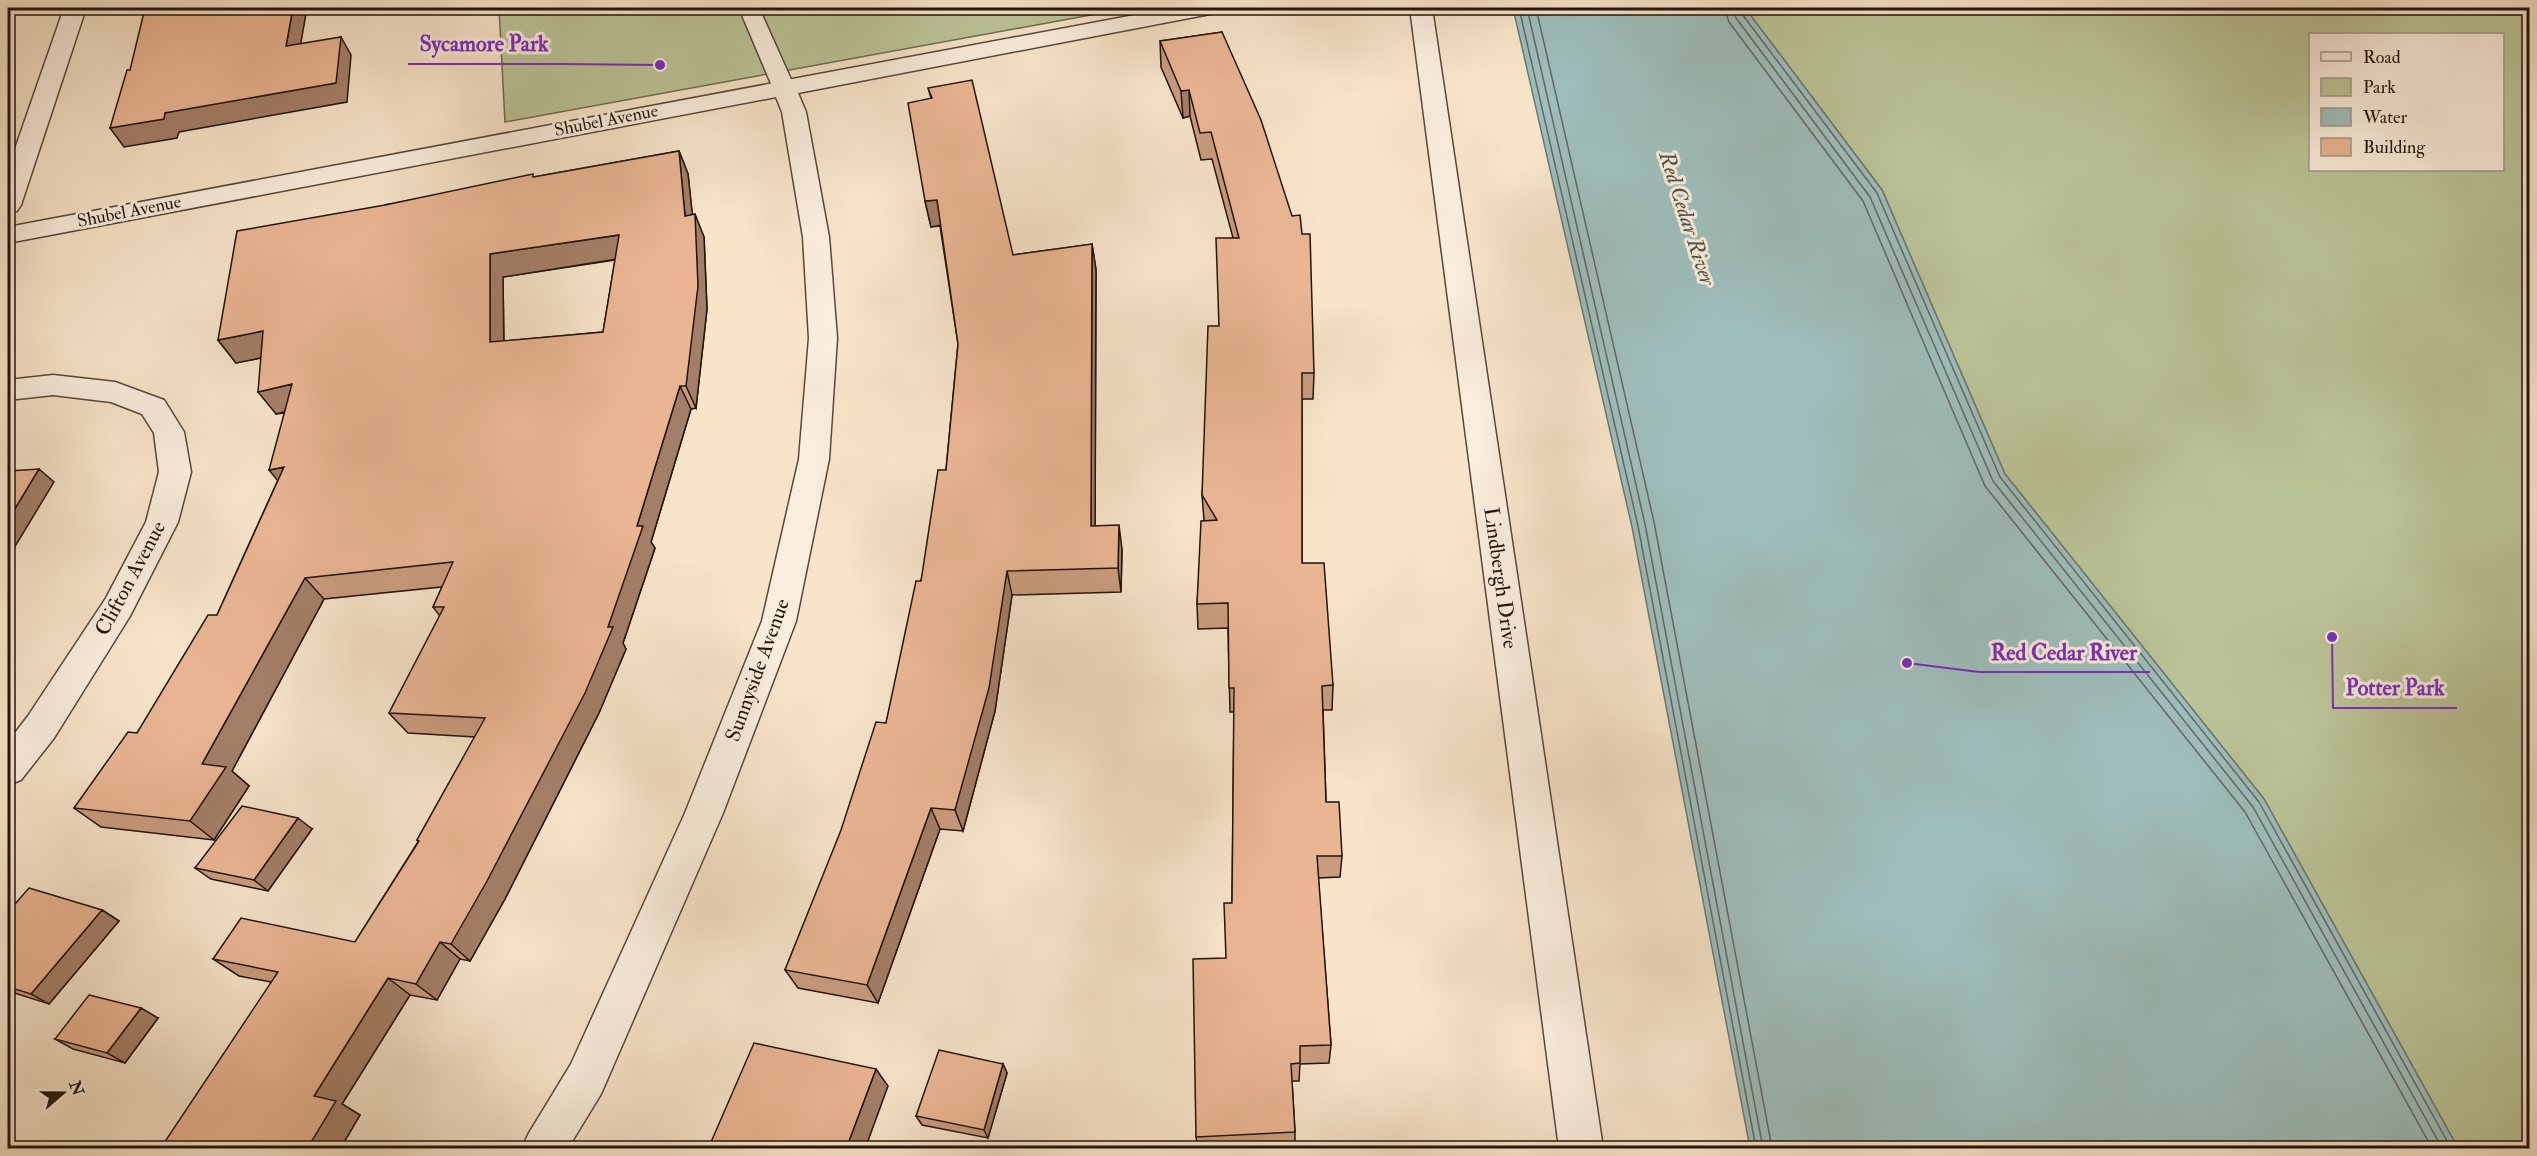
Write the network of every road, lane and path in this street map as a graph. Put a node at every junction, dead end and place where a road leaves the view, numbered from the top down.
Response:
1 (75, 8) edge
2 (749, 8) edge
3 (1205, 8) edge
4 (1421, 8) edge
5 (783, 86) junction
6 (8, 205) edge
7 (8, 235) edge
8 (8, 390) edge
9 (8, 769) edge
10 (544, 1149) edge
11 (1581, 1149) edge

1 - 6 street
2 - 5 lane
3 - 5 street, Shubel Avenue
4 - 11 street, Lindbergh Drive
5 - 7 street, Shubel Avenue
5 - 10 street, Sunnyside Avenue
8 - 9 street, Clifton Avenue

